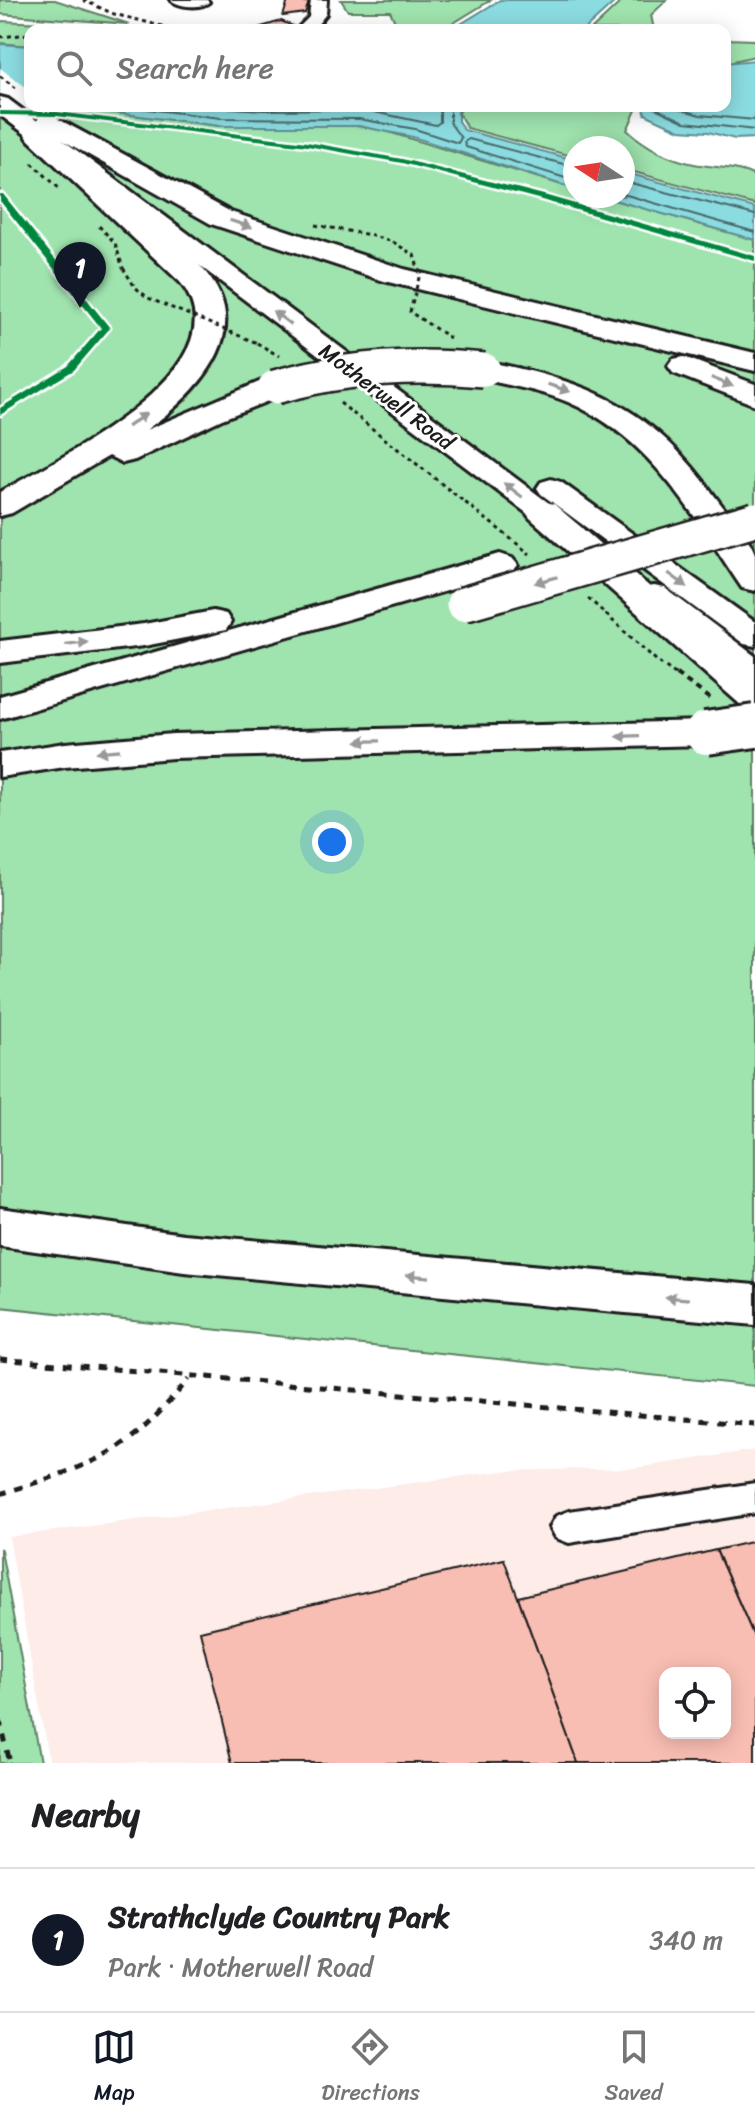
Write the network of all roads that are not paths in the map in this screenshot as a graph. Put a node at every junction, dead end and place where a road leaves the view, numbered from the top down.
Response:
1 (179, 0) edge
2 (319, 0) edge
3 (201, 2) dead end
4 (310, 24) edge
5 (0, 86) edge
6 (0, 104) edge
7 (24, 110) edge
8 (26, 112) edge
9 (37, 123) junction
10 (436, 284) junction
11 (755, 362) edge
12 (755, 395) edge
13 (755, 497) edge
14 (0, 506) edge
15 (542, 511) junction
16 (0, 513) edge
17 (755, 519) edge
18 (517, 561) junction
19 (755, 580) edge
20 (755, 637) edge
21 (0, 652) edge
22 (755, 671) edge
23 (0, 708) edge
24 (728, 712) edge
25 (755, 726) edge
26 (0, 734) edge
27 (0, 765) edge
28 (0, 1227) edge
29 (0, 1243) edge
30 (184, 1253) junction
31 (755, 1305) edge
32 (755, 1498) edge
33 (569, 1527) dead end

1 - 3 street
2 - 4 street
5 - 7 main road
6 - 9 main road
8 - 9 main road
9 -> 10 highway
14 -> 9 highway
15 -> 9 main road, Motherwell Road
9 -> 20 main road, Motherwell Road
10 - 11 highway
10 -> 12 highway
13 - 18 highway
15 - 22 main road, Motherwell Road
15 - 24 highway
16 -> 19 highway, bridge
17 -> 26 highway, bridge
21 -> 18 highway
18 - 23 highway
24 - 25 highway, bridge
24 -> 27 highway
28 - 30 highway
29 - 30 highway
31 -> 30 highway
32 - 33 street

